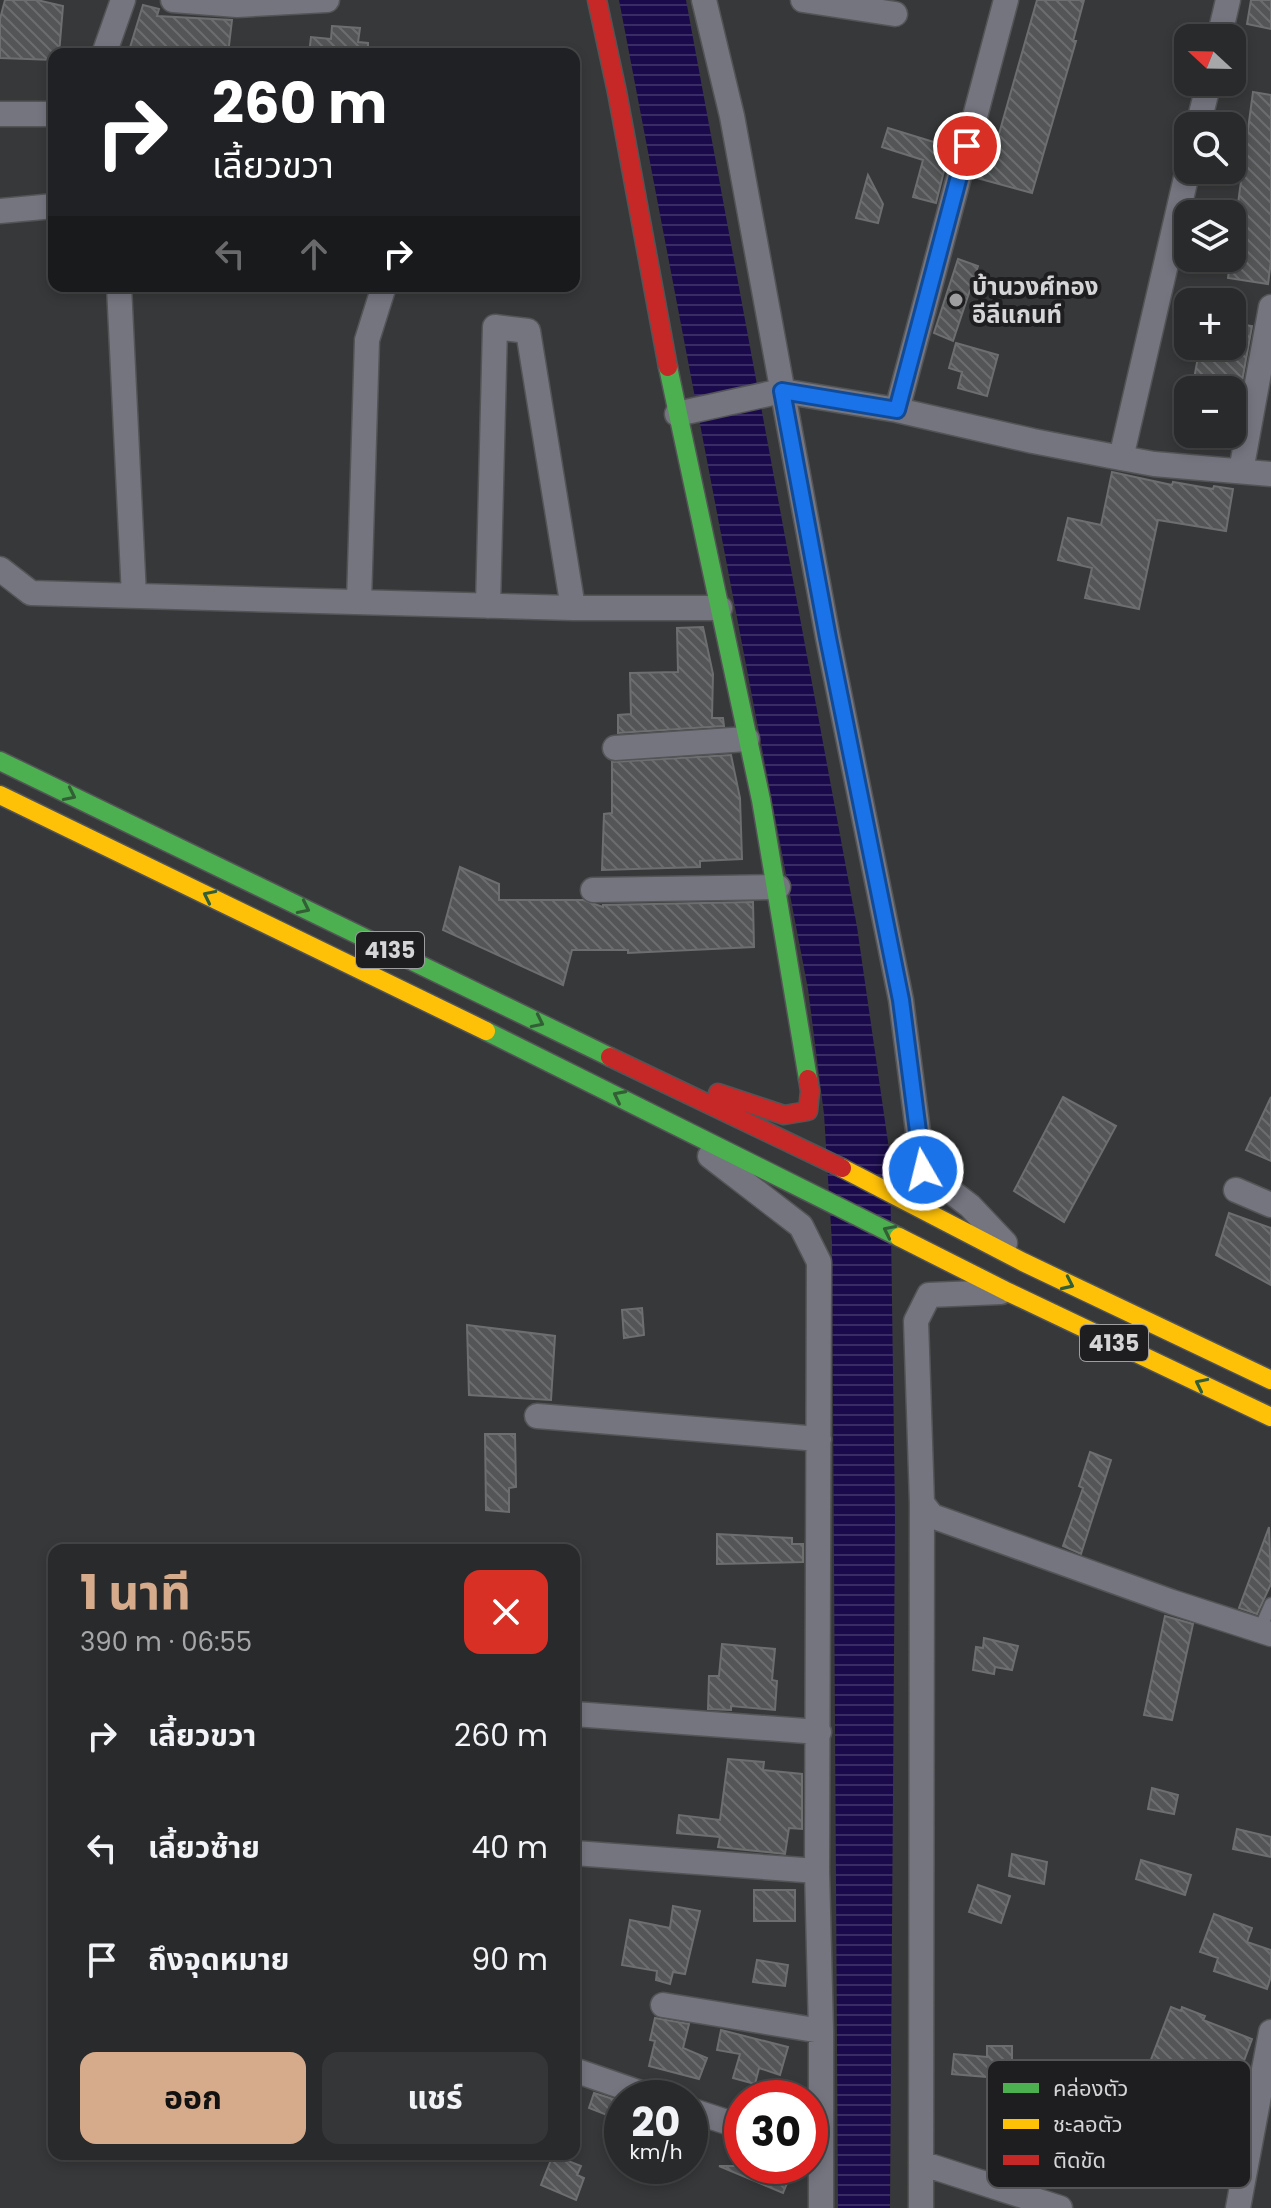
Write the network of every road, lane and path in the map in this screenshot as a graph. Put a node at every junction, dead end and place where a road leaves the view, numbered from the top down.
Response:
1 (123, 0) edge
2 (173, 0) edge
3 (327, 0) edge
4 (597, 0) edge
5 (704, 0) edge
6 (803, 0) edge
7 (1006, 0) edge
8 (1228, 0) edge
9 (895, 14) dead end
10 (1222, 24) edge
11 (106, 48) edge
12 (0, 114) edge
13 (48, 114) edge
14 (1185, 184) edge
15 (48, 207) edge
16 (0, 211) edge
17 (119, 292) edge
18 (382, 292) edge
19 (1271, 307) edge
20 (782, 391) junction
21 (897, 410) junction
22 (677, 414) junction
23 (1121, 458) junction
24 (1241, 471) junction
25 (1271, 474) edge
26 (0, 569) edge
27 (134, 596) junction
28 (359, 602) junction
29 (488, 606) junction
30 (573, 608) junction
31 (720, 608) junction
32 (747, 739) junction
33 (615, 748) dead end
34 (0, 761) edge
35 (0, 795) edge
36 (778, 887) junction
37 (593, 890) dead end
38 (604, 1054) junction
39 (656, 1114) junction
40 (1236, 1190) dead end
41 (1271, 1205) edge
42 (1023, 1262) junction
43 (1008, 1292) junction
44 (1271, 1380) edge
45 (537, 1416) dead end
46 (1271, 1417) edge
47 (819, 1439) junction
48 (922, 1503) junction
49 (1271, 1604) edge
50 (1266, 1632) edge
51 (580, 1714) edge
52 (819, 1732) junction
53 (580, 1853) edge
54 (817, 1871) junction
55 (663, 2005) dead end
56 (821, 2031) junction
57 (1271, 2032) edge
58 (580, 2072) edge
59 (604, 2080) edge
60 (819, 2080) edge
61 (1251, 2139) edge
62 (921, 2163) junction
63 (818, 2184) edge
64 (987, 2184) edge
65 (998, 2188) edge
66 (1242, 2188) edge
67 (821, 2208) edge
68 (921, 2208) edge
69 (1060, 2208) edge
70 (1238, 2208) edge

1 - 11 street
2 - 3 street
4 - 22 main road
5 - 20 street
6 - 9 street
7 - 21 street
8 - 10 street
12 - 13 street
14 - 23 street
15 - 16 street
17 - 27 street
18 - 28 street
19 - 24 street
20 - 21 street
20 - 22 street
20 - 42 street
21 - 23 street
22 - 31 main road
23 - 24 street
24 - 25 street
26 - 27 street
27 - 28 street
28 - 29 street
29 - 30 street
29 - 30 street
30 - 31 street
31 - 32 main road
32 - 33 street
32 - 36 main road
34 -> 38 main road, 4135
39 -> 35 main road, 4135
36 - 37 street
36 - 38 main road
38 - 42 main road, 4135
43 -> 39 main road, 4135
39 - 47 street
40 - 41 street
42 -> 44 main road, 4135
46 -> 43 main road, 4135
43 - 48 street
45 - 47 street
47 - 52 street
48 - 50 street
48 - 62 street
49 - 50 lane
51 - 52 street
52 - 54 street
53 - 54 street
54 - 56 street
55 - 56 street
56 - 60 street
57 - 61 street
58 - 59 street
62 - 64 street
62 - 68 street
63 - 67 street
65 - 69 street
66 - 70 street

